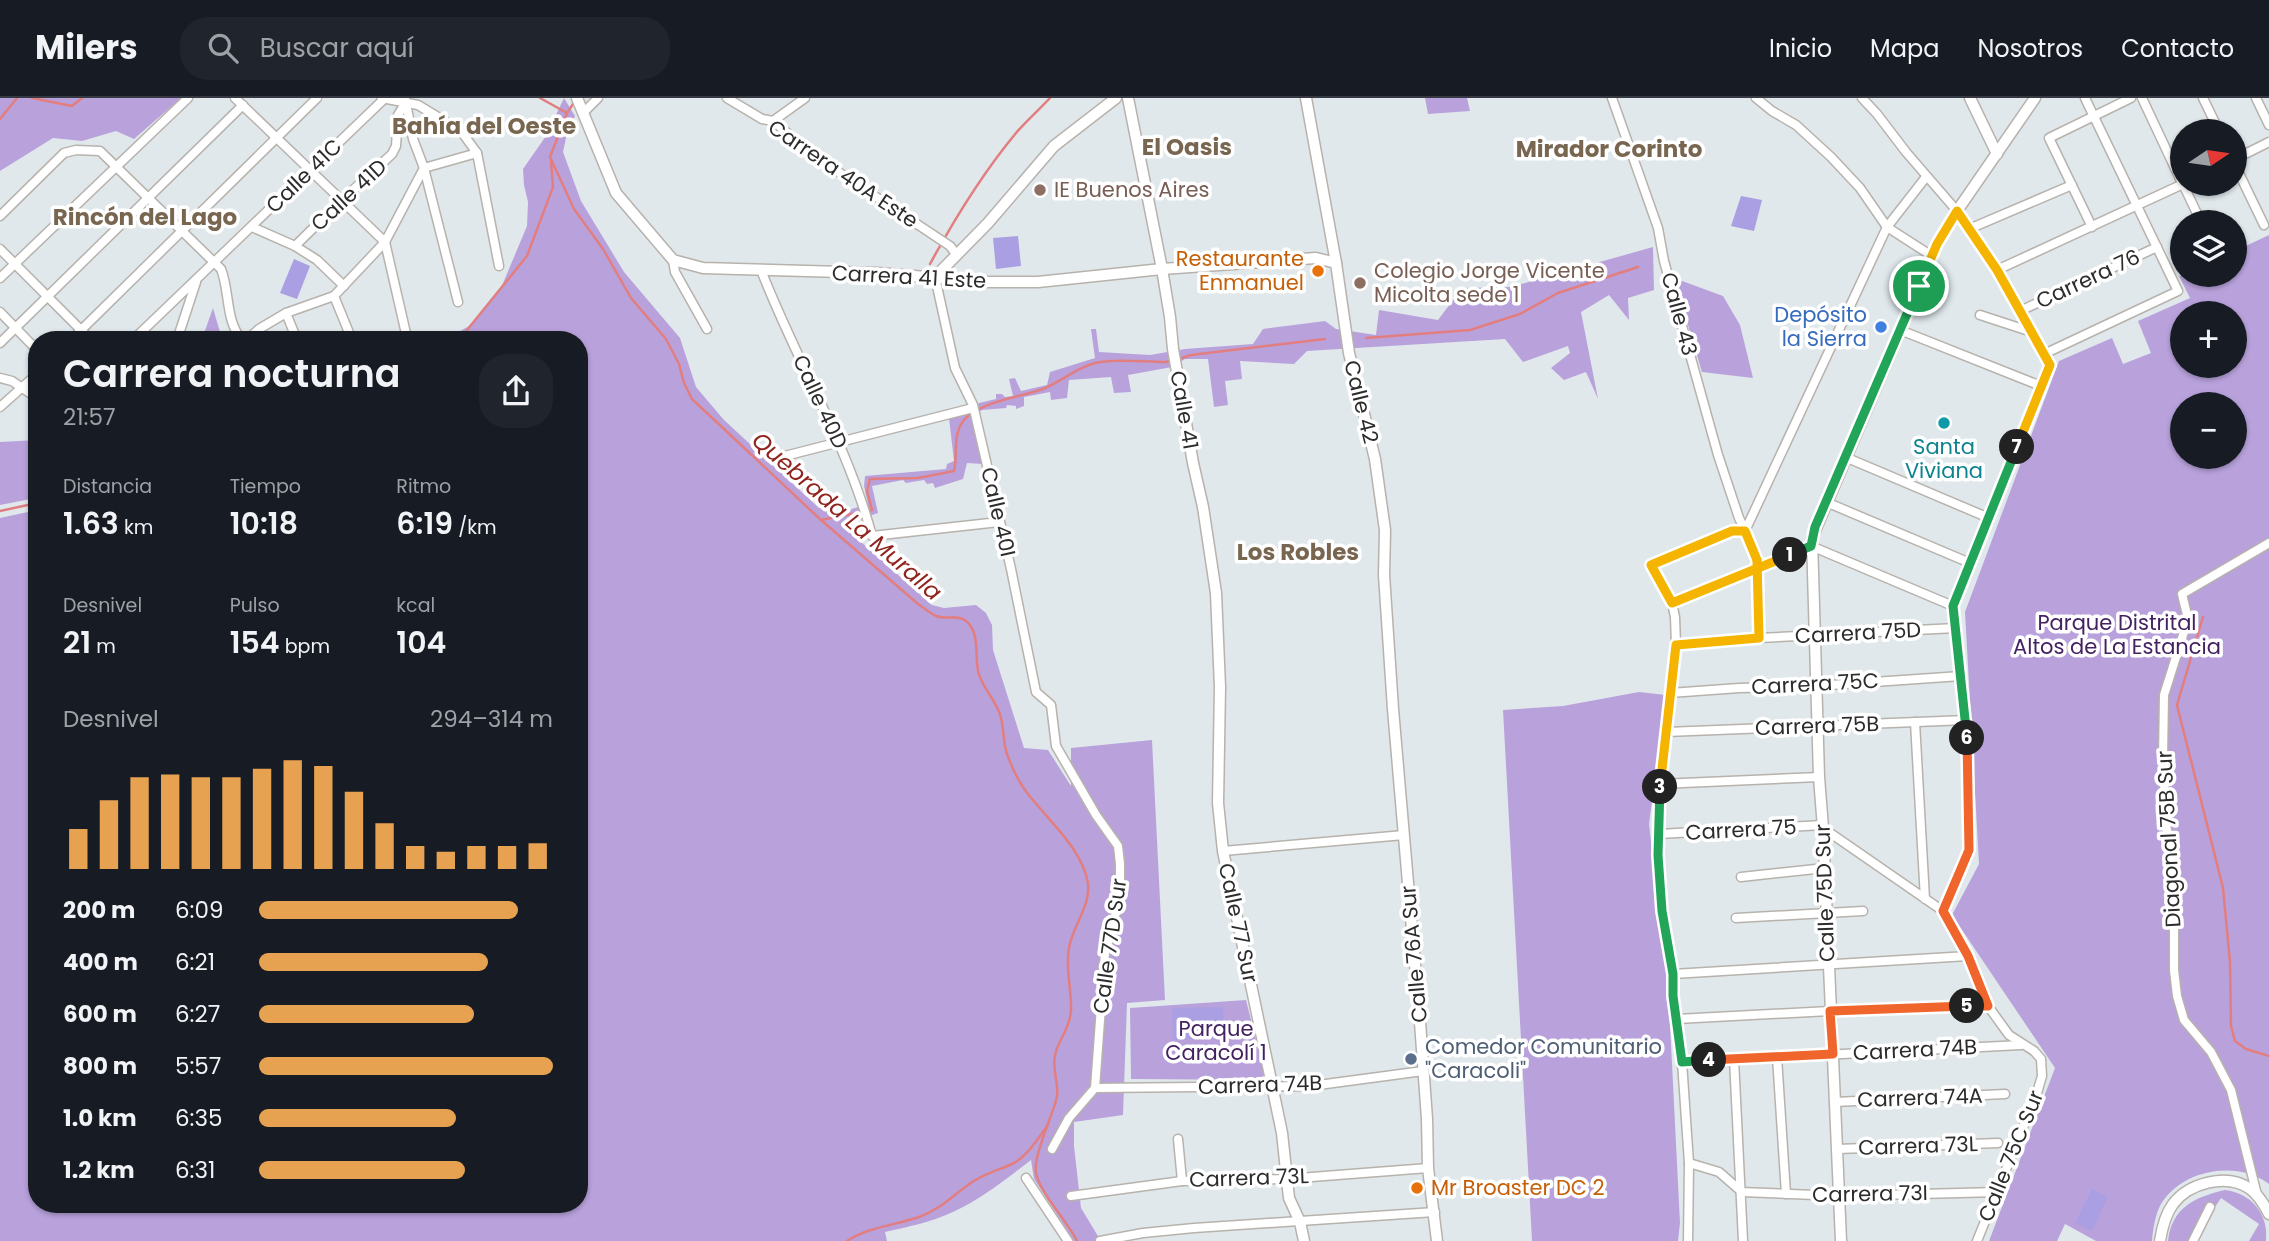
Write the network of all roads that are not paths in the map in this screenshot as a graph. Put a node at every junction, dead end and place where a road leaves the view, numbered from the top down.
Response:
1 (188, 98) edge
2 (235, 98) edge
3 (317, 98) edge
4 (383, 98) edge
5 (598, 98) edge
6 (727, 98) edge
7 (805, 98) edge
8 (1116, 98) edge
9 (1128, 98) edge
10 (1306, 98) edge
11 (1612, 98) edge
12 (1756, 98) edge
13 (1861, 98) edge
14 (1970, 98) edge
15 (2085, 98) edge
16 (2131, 98) edge
17 (2142, 98) edge
18 (2203, 98) edge
19 (2256, 98) edge
20 (406, 100) edge
21 (2031, 100) edge
22 (243, 105) junction
23 (580, 105) edge
24 (2094, 116) junction
25 (2213, 119) edge
26 (773, 121) junction
27 (2269, 125) edge
28 (276, 136) junction
29 (2269, 142) edge
30 (477, 153) junction
31 (2247, 153) edge
32 (1997, 154) junction
33 (2170, 157) edge
34 (116, 167) junction
35 (424, 168) junction
36 (309, 170) junction
37 (1926, 177) junction
38 (2072, 185) junction
39 (2170, 190) edge
40 (2247, 190) edge
41 (150, 198) junction
42 (342, 200) junction
43 (2137, 205) junction
44 (1957, 211) junction
45 (0, 216) edge
46 (2264, 225) dead end
47 (252, 227) junction
48 (1887, 228) junction
49 (2092, 228) junction
50 (182, 229) junction
51 (1969, 229) junction
52 (385, 242) junction
53 (295, 246) junction
54 (2157, 247) junction
55 (0, 249) edge
56 (957, 255) junction
57 (1932, 256) junction
58 (673, 260) junction
59 (216, 261) junction
60 (1336, 263) junction
61 (14, 264) junction
62 (499, 266) dead end
63 (1162, 269) junction
64 (761, 270) junction
65 (1997, 270) junction
66 (935, 277) junction
67 (0, 278) edge
68 (196, 282) junction
69 (344, 286) junction
70 (334, 296) junction
71 (49, 297) junction
72 (458, 302) dead end
73 (2020, 311) junction
74 (0, 312) edge
75 (286, 313) junction
76 (1980, 315) dead end
77 (16, 329) junction
78 (81, 329) joint
79 (708, 329) dead end
80 (1900, 330) junction
81 (143, 331) edge
82 (180, 331) edge
83 (236, 331) edge
84 (257, 331) edge
85 (293, 331) edge
86 (348, 331) edge
87 (405, 331) edge
88 (2032, 332) junction
89 (28, 341) edge
90 (0, 343) edge
91 (2044, 354) junction
92 (0, 378) edge
93 (28, 382) edge
94 (2041, 386) junction
95 (23, 387) junction
96 (28, 391) edge
97 (0, 407) edge
98 (973, 408) junction
99 (840, 443) junction
100 (1845, 457) junction
101 (773, 459) dead end
102 (1826, 502) junction
103 (1989, 518) junction
104 (999, 522) junction
105 (1745, 531) junction
106 (2269, 543) edge
107 (1811, 546) junction
108 (1970, 563) junction
109 (1759, 568) junction
110 (1672, 603) junction
111 (1953, 606) junction
112 (1956, 628) junction
113 (1814, 636) junction
114 (1759, 638) junction
115 (1676, 645) junction
116 (1961, 676) junction
117 (1816, 686) junction
118 (1670, 693) junction
119 (1392, 709) joint
120 (1967, 720) junction
121 (1915, 722) junction
122 (1219, 724) joint
123 (1819, 726) junction
124 (1666, 732) junction
125 (1056, 746) joint
126 (1819, 777) junction
127 (1660, 784) junction
128 (1823, 827) junction
129 (1659, 834) junction
130 (1404, 835) junction
131 (1223, 851) junction
132 (1825, 868) junction
133 (1741, 877) dead end
134 (1925, 899) junction
135 (1863, 911) dead end
136 (1943, 911) junction
137 (1827, 913) junction
138 (1736, 918) dead end
139 (1968, 956) junction
140 (1828, 965) junction
141 (1673, 974) junction
142 (1988, 1006) junction
143 (1830, 1011) junction
144 (1677, 1019) junction
145 (2022, 1045) junction
146 (1833, 1054) junction
147 (1777, 1057) junction
148 (1734, 1059) junction
149 (1682, 1062) junction
150 (1423, 1071) junction
151 (1272, 1086) junction
152 (1096, 1088) junction
153 (2005, 1094) dead end
154 (1836, 1102) junction
155 (1178, 1139) dead end
156 (1998, 1143) dead end
157 (1052, 1149) dead end
158 (1838, 1149) junction
159 (1689, 1163) junction
160 (1428, 1168) junction
161 (1026, 1178) dead end
162 (1286, 1179) junction
163 (1182, 1181) junction
164 (1742, 1192) junction
165 (1999, 1192) junction
166 (1786, 1195) junction
167 (2257, 1195) junction
168 (1071, 1196) dead end
169 (1840, 1196) junction
170 (2210, 1207) dead end
171 (1434, 1212) junction
172 (2269, 1214) edge
173 (1300, 1222) junction
174 (1068, 1241) edge
175 (1100, 1241) edge
176 (1304, 1241) edge
177 (1437, 1241) edge
178 (1688, 1241) edge
179 (1743, 1241) edge
180 (1841, 1241) edge
181 (1978, 1241) edge
182 (2160, 1241) edge
183 (2193, 1241) edge

1 - 34 street
2 - 22 street
3 - 28 street
4 - 20 street
4 - 36 street, Calle 41C
5 - 23 street
6 - 26 street, Carrera 40A Este
7 - 26 street
8 - 56 street
9 - 63 street, Calle 41
10 - 60 street, Calle 42
11 - 105 street, Calle 43
12 - 48 street
13 - 37 street
14 - 32 street
15 - 24 street
16 - 24 street
17 - 33 street
18 - 25 street
19 - 27 street
20 - 30 street
20 - 35 street
20 - 42 street, Calle 41D
21 - 32 street, Calle 75D Sur
22 - 28 street
22 - 41 street
23 - 58 street
24 - 38 street
24 - 43 street
26 - 56 street, Carrera 40A Este
28 - 36 street
28 - 50 street
29 - 31 street
30 - 35 street
30 - 62 street
32 - 44 street, Calle 75D Sur
34 - 41 street
34 - 45 street
34 - 61 street
35 - 52 street
35 - 72 street
36 - 42 street
36 - 47 street, Calle 41C
37 - 44 street
37 - 48 street
38 - 49 street
38 - 51 street
39 - 43 street
40 - 46 street
41 - 50 street
41 - 71 street
42 - 52 street
42 - 53 street, Calle 41D
43 - 49 street
43 - 54 street
44 - 51 street
44 - 57 street, Calle 75D Sur
47 - 53 street
47 - 59 street, Calle 41C
48 - 57 street
48 - 105 street
49 - 65 street
50 - 59 street
50 - 78 street
51 - 65 street
52 - 69 street
52 - 87 street
53 - 69 street
54 - 73 street, Carrera 76
54 - 91 street
55 - 61 street
56 - 66 street
57 - 80 street, Calle 75D Sur
58 - 64 street, Carrera 41 Este
58 - 79 street
59 - 68 street, Calle 41C
59 - 83 street
60 - 63 street, Carrera 41 Este
60 - 119 street, Calle 42
61 - 67 street
61 - 71 street
63 - 66 street, Carrera 41 Este
63 - 122 street, Calle 41
64 - 66 street, Carrera 41 Este
64 - 99 street, Calle 40D
65 - 73 street
66 - 98 street, Calle 40I
68 - 81 street, Calle 41C
68 - 82 street
69 - 70 street
70 - 75 street
70 - 86 street
71 - 77 street
71 - 78 street
73 - 88 street
74 - 77 street
75 - 84 street
75 - 85 street
76 - 88 street
77 - 89 street
77 - 90 street
80 - 94 street
80 - 100 street, Calle 75D Sur
88 - 91 street
91 - 94 street
92 - 95 street
93 - 95 street
94 - 103 street
95 - 96 street
95 - 97 street
98 - 99 street
98 - 104 street, Calle 40I
99 - 101 street
99 - 104 street, Calle 40D
100 - 102 street, Calle 75D Sur
100 - 103 street
102 - 107 street, Calle 75D Sur
102 - 108 street
103 - 108 street
104 - 125 street, Calle 40I
105 - 109 street, Calle 43
105 - 110 street
106 - 167 street, Diagonal 75B Sur
107 - 109 street
107 - 111 street
107 - 113 street, Calle 75D Sur
108 - 111 street
109 - 110 street
109 - 114 street
110 - 115 street
111 - 112 street
112 - 113 street, Carrera 75D
112 - 116 street
113 - 114 street, Carrera 75D
113 - 117 street, Calle 75D Sur
114 - 115 street, Carrera 75D
115 - 118 street
116 - 117 street, Carrera 75C
116 - 120 street
117 - 118 street, Carrera 75C
117 - 123 street, Calle 75D Sur
118 - 124 street
119 - 130 street, Calle 76A Sur
120 - 121 street, Carrera 75B
120 - 136 street
121 - 123 street, Carrera 75B
121 - 134 street
122 - 131 street, Calle 77 Sur
123 - 124 street, Carrera 75B
123 - 126 street, Calle 75D Sur
124 - 127 street
125 - 152 street, Calle 77D Sur
126 - 127 street
126 - 128 street, Calle 75D Sur
127 - 129 street
128 - 129 street, Carrera 75
128 - 132 street, Calle 75D Sur
128 - 134 street
129 - 141 street
130 - 131 street
130 - 150 street, Calle 76A Sur
131 - 151 street, Calle 77 Sur
132 - 133 street
132 - 137 street, Calle 75D Sur
134 - 136 street
135 - 137 street
136 - 139 street, Calle 75C Sur
137 - 138 street
137 - 140 street, Calle 75D Sur
139 - 140 street
139 - 142 street, Calle 75C Sur
140 - 141 street
140 - 143 street, Calle 75D Sur
141 - 144 street
142 - 143 street
142 - 145 street, Calle 75C Sur
143 - 144 street
143 - 146 street, Calle 75D Sur
144 - 149 street
145 - 146 street, Carrera 74B
145 - 165 street, Calle 75C Sur
146 - 147 street, Carrera 74B
146 - 154 street, Calle 75D Sur
147 - 148 street, Carrera 74B
147 - 166 street
148 - 149 street, Carrera 74B
148 - 164 street
149 - 159 street
150 - 151 street, Carrera 74B
150 - 160 street, Calle 76A Sur
151 - 152 street, Carrera 74B
151 - 162 street, Calle 77 Sur
152 - 157 street
153 - 154 street, Carrera 74A
154 - 158 street, Calle 75D Sur
155 - 163 street
156 - 158 street, Carrera 73L
158 - 169 street, Calle 75D Sur
159 - 164 street
159 - 178 street
160 - 162 street, Carrera 73L
160 - 171 street, Calle 76A Sur
161 - 174 street
162 - 163 street, Carrera 73L
162 - 173 street, Calle 77 Sur
163 - 168 street, Carrera 73L
164 - 166 street, Carrera 73I
164 - 179 street
165 - 169 street, Carrera 73I
165 - 181 street, Calle 75C Sur
166 - 169 street, Carrera 73I
167 - 172 street
167 - 182 street
169 - 180 street, Calle 75D Sur
170 - 183 street
171 - 173 street
171 - 177 street, Calle 76A Sur
173 - 175 street
173 - 176 street, Calle 77 Sur

